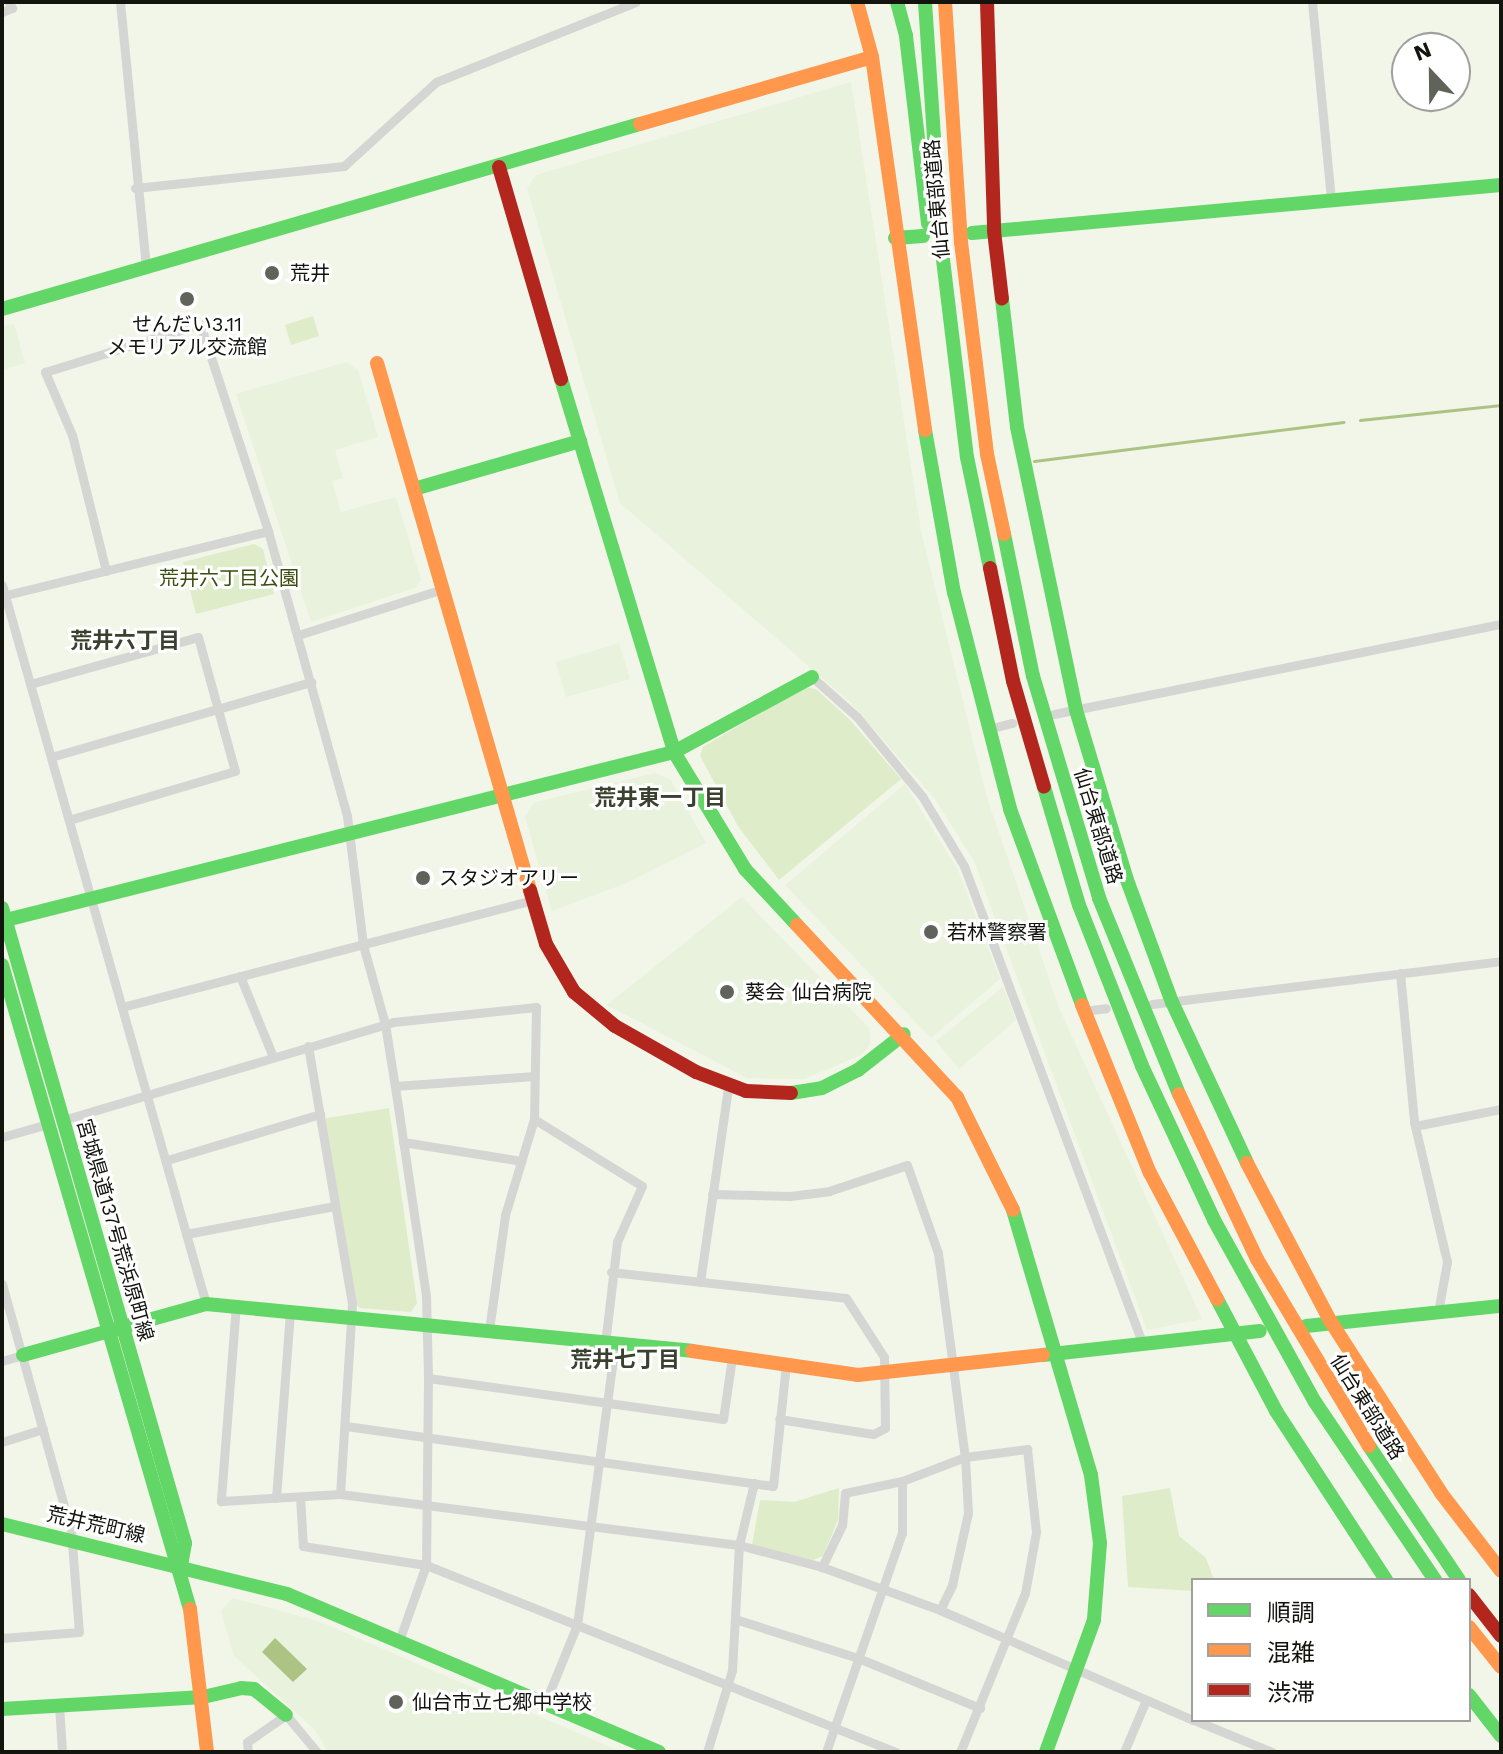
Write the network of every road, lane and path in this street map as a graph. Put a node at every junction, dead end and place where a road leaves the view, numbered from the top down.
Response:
1 (9, 2) edge
2 (120, 2) edge
3 (636, 2) edge
4 (857, 2) edge
5 (897, 2) edge
6 (925, 2) edge
7 (946, 2) edge
8 (987, 2) edge
9 (1312, 2) edge
10 (2, 12) edge
11 (872, 57) junction
12 (499, 167) junction
13 (1501, 185) edge
14 (135, 188) junction
15 (1331, 200) junction
16 (994, 231) junction
17 (972, 233) dead end
18 (923, 236) dead end
19 (895, 238) junction
20 (146, 269) junction
21 (2, 309) edge
22 (377, 363) dead end
23 (957, 383) junction
24 (580, 441) junction
25 (414, 489) junction
26 (268, 531) junction
27 (106, 571) junction
28 (2, 585) edge
29 (443, 589) junction
30 (4, 596) edge
31 (1501, 624) edge
32 (298, 635) junction
33 (812, 677) joint
34 (311, 682) junction
35 (30, 684) junction
36 (218, 708) junction
37 (1076, 710) junction
38 (1054, 714) dead end
39 (1012, 723) dead end
40 (988, 729) junction
41 (674, 752) junction
42 (51, 757) junction
43 (503, 795) junction
44 (69, 820) junction
45 (348, 834) junction
46 (91, 899) junction
47 (534, 900) junction
48 (3, 916) edge
49 (363, 945) junction
50 (1501, 961) edge
51 (2, 965) edge
52 (1400, 973) junction
53 (240, 976) junction
54 (1172, 1002) junction
55 (1152, 1004) dead end
56 (122, 1007) junction
57 (1106, 1008) dead end
58 (1083, 1011) junction
59 (385, 1024) junction
60 (904, 1034) junction
61 (308, 1046) junction
62 (273, 1057) junction
63 (534, 1076) junction
64 (395, 1086) junction
65 (728, 1087) junction
66 (148, 1094) junction
67 (1501, 1109) edge
68 (320, 1114) junction
69 (534, 1119) junction
70 (55, 1122) junction
71 (1415, 1126) junction
72 (2, 1137) edge
73 (403, 1142) junction
74 (167, 1160) junction
75 (521, 1161) junction
76 (712, 1194) junction
77 (334, 1206) junction
78 (186, 1234) junction
79 (611, 1272) junction
80 (700, 1282) junction
81 (2, 1284) edge
82 (206, 1304) junction
83 (236, 1304) junction
84 (1501, 1306) edge
85 (290, 1309) junction
86 (1438, 1312) junction
87 (351, 1314) junction
88 (426, 1322) junction
89 (1331, 1322) junction
90 (1306, 1326) dead end
91 (115, 1328) junction
92 (489, 1330) junction
93 (1260, 1331) dead end
94 (1232, 1334) junction
95 (610, 1345) junction
96 (1143, 1345) junction
97 (1055, 1354) junction
98 (23, 1355) junction
99 (732, 1357) junction
100 (2, 1361) edge
101 (786, 1365) junction
102 (957, 1366) junction
103 (886, 1374) junction
104 (428, 1378) junction
105 (608, 1402) junction
106 (779, 1419) junction
107 (346, 1426) junction
108 (43, 1429) junction
109 (427, 1435) junction
110 (2, 1442) edge
111 (965, 1457) junction
112 (601, 1461) junction
113 (902, 1481) junction
114 (754, 1483) junction
115 (340, 1494) junction
116 (300, 1497) junction
117 (276, 1498) junction
118 (427, 1505) junction
119 (2, 1524) edge
120 (593, 1527) junction
121 (70, 1541) junction
122 (739, 1545) junction
123 (181, 1565) junction
124 (426, 1565) junction
125 (822, 1567) junction
126 (1501, 1571) edge
127 (1385, 1578) edge
128 (1434, 1578) edge
129 (1458, 1578) edge
130 (882, 1589) junction
131 (1471, 1598) edge
132 (940, 1610) junction
133 (735, 1619) junction
134 (577, 1625) junction
135 (1471, 1630) edge
136 (1501, 1636) edge
137 (2, 1638) edge
138 (399, 1641) junction
139 (1010, 1641) junction
140 (858, 1658) junction
141 (1501, 1667) edge
142 (1079, 1670) junction
143 (728, 1684) junction
144 (203, 1697) junction
145 (1471, 1698) edge
146 (1146, 1700) junction
147 (545, 1703) junction
148 (59, 1705) junction
149 (980, 1708) junction
150 (2, 1709) edge
151 (286, 1715) junction
152 (1191, 1719) edge
153 (1199, 1722) edge
154 (835, 1725) junction
155 (1501, 1736) edge
156 (62, 1752) edge
157 (207, 1752) edge
158 (248, 1752) edge
159 (317, 1752) edge
160 (659, 1752) edge
161 (707, 1752) edge
162 (826, 1752) edge
163 (896, 1752) edge
164 (960, 1752) edge
165 (1046, 1752) edge
166 (1124, 1752) edge
167 (1272, 1752) edge

1 - 10 street
2 - 14 street
3 - 14 street
4 - 11 main road
5 - 23 main road
6 - 23 main road, 仙台東部道路
7 - 129 main road, 仙台東部道路
8 - 16 main road
9 - 15 street
11 - 12 main road
11 - 19 main road
12 - 20 main road
12 - 24 main road
13 - 15 main road
14 - 20 street
15 - 16 main road
16 - 17 main road
16 - 37 main road
18 - 19 main road
19 - 40 main road
20 - 21 main road
22 - 25 main road
23 - 128 main road, 仙台東部道路
24 - 25 main road
24 - 41 main road
25 - 29 main road
26 - 27 street
26 - 27 street
26 - 32 street
27 - 30 street
28 - 30 street
29 - 32 street
29 - 43 main road
30 - 35 street
31 - 37 street
32 - 34 street
33 - 41 main road
33 - 96 street
34 - 36 street
34 - 45 street
35 - 36 street
35 - 42 street
36 - 42 street
36 - 44 street
37 - 38 street
37 - 54 main road
39 - 40 street
40 - 58 main road
41 - 43 main road
41 - 60 main road
42 - 44 street
43 - 45 main road
43 - 47 main road
44 - 46 street
45 - 46 main road
45 - 49 street
46 - 48 main road
46 - 56 street
47 - 49 street
47 - 65 main road
48 - 70 main road, 宮城県道137号荒浜原町線
49 - 53 street
49 - 59 street
50 - 52 street
51 - 70 main road, 宮城県道137号荒浜原町線
52 - 54 street
52 - 71 street
53 - 56 street
53 - 62 street
54 - 55 street
54 - 89 main road
56 - 66 street
57 - 58 street
58 - 94 main road
59 - 61 street
59 - 63 street
59 - 64 street
60 - 65 main road
60 - 97 main road
61 - 62 street
61 - 68 street
62 - 66 street
63 - 64 street
63 - 69 street
64 - 73 street
65 - 76 street
66 - 70 street
66 - 74 street
67 - 71 street
68 - 74 street
68 - 77 street
69 - 75 street
69 - 79 street
70 - 72 street
70 - 91 main road, 宮城県道137号荒浜原町線
71 - 86 street
73 - 75 street
73 - 88 street
74 - 78 street
75 - 92 street
76 - 80 street
76 - 102 street
77 - 78 street
77 - 87 street
78 - 82 street
79 - 80 street
79 - 95 street
80 - 103 street
81 - 98 street
82 - 83 main road
82 - 91 main road
83 - 85 main road
83 - 117 street
84 - 86 main road
85 - 87 main road
85 - 117 street
86 - 89 main road
87 - 88 main road
87 - 107 street
88 - 92 main road
88 - 104 street
89 - 90 main road
89 - 126 main road
91 - 98 main road
91 - 123 main road, 宮城県道137号荒浜原町線
92 - 95 main road
93 - 94 main road
94 - 96 main road
94 - 127 main road
95 - 99 main road
95 - 105 street
96 - 97 main road
97 - 102 main road
97 - 142 main road
98 - 100 street
98 - 108 street
99 - 101 main road
99 - 105 street
101 - 103 main road
101 - 106 street
102 - 103 main road
102 - 111 street
103 - 106 street
104 - 105 street
104 - 109 street
105 - 112 street
106 - 114 street
107 - 109 street
107 - 115 street
108 - 110 street
108 - 121 street
109 - 112 street
109 - 118 street
111 - 113 street
111 - 132 street
111 - 139 street
112 - 114 street
112 - 120 street
113 - 125 street
113 - 130 street
114 - 122 street
115 - 116 street
115 - 118 street
116 - 117 street
116 - 124 street
118 - 120 street
118 - 124 street
119 - 121 main road, 荒井荒町線
120 - 122 street
120 - 134 street
121 - 123 main road, 荒井荒町線
121 - 137 street
122 - 125 street
122 - 133 street
123 - 138 main road
123 - 144 main road, 宮城県道137号荒浜原町線
124 - 134 street
124 - 138 street
125 - 130 street
130 - 132 street
130 - 140 street
131 - 136 main road
132 - 139 street
133 - 140 street
133 - 143 street
134 - 143 street
134 - 147 street
135 - 141 main road
138 - 147 main road
139 - 142 street
139 - 149 street
140 - 149 street
140 - 154 street
142 - 146 street
142 - 165 main road
143 - 154 street
143 - 161 street
144 - 148 main road
144 - 151 main road
144 - 157 main road, 宮城県道137号荒浜原町線
145 - 155 main road
146 - 152 street
146 - 166 street
147 - 160 main road
148 - 150 main road
148 - 156 street
149 - 164 street
151 - 158 street
151 - 159 street
153 - 167 street
154 - 162 street
154 - 163 street

